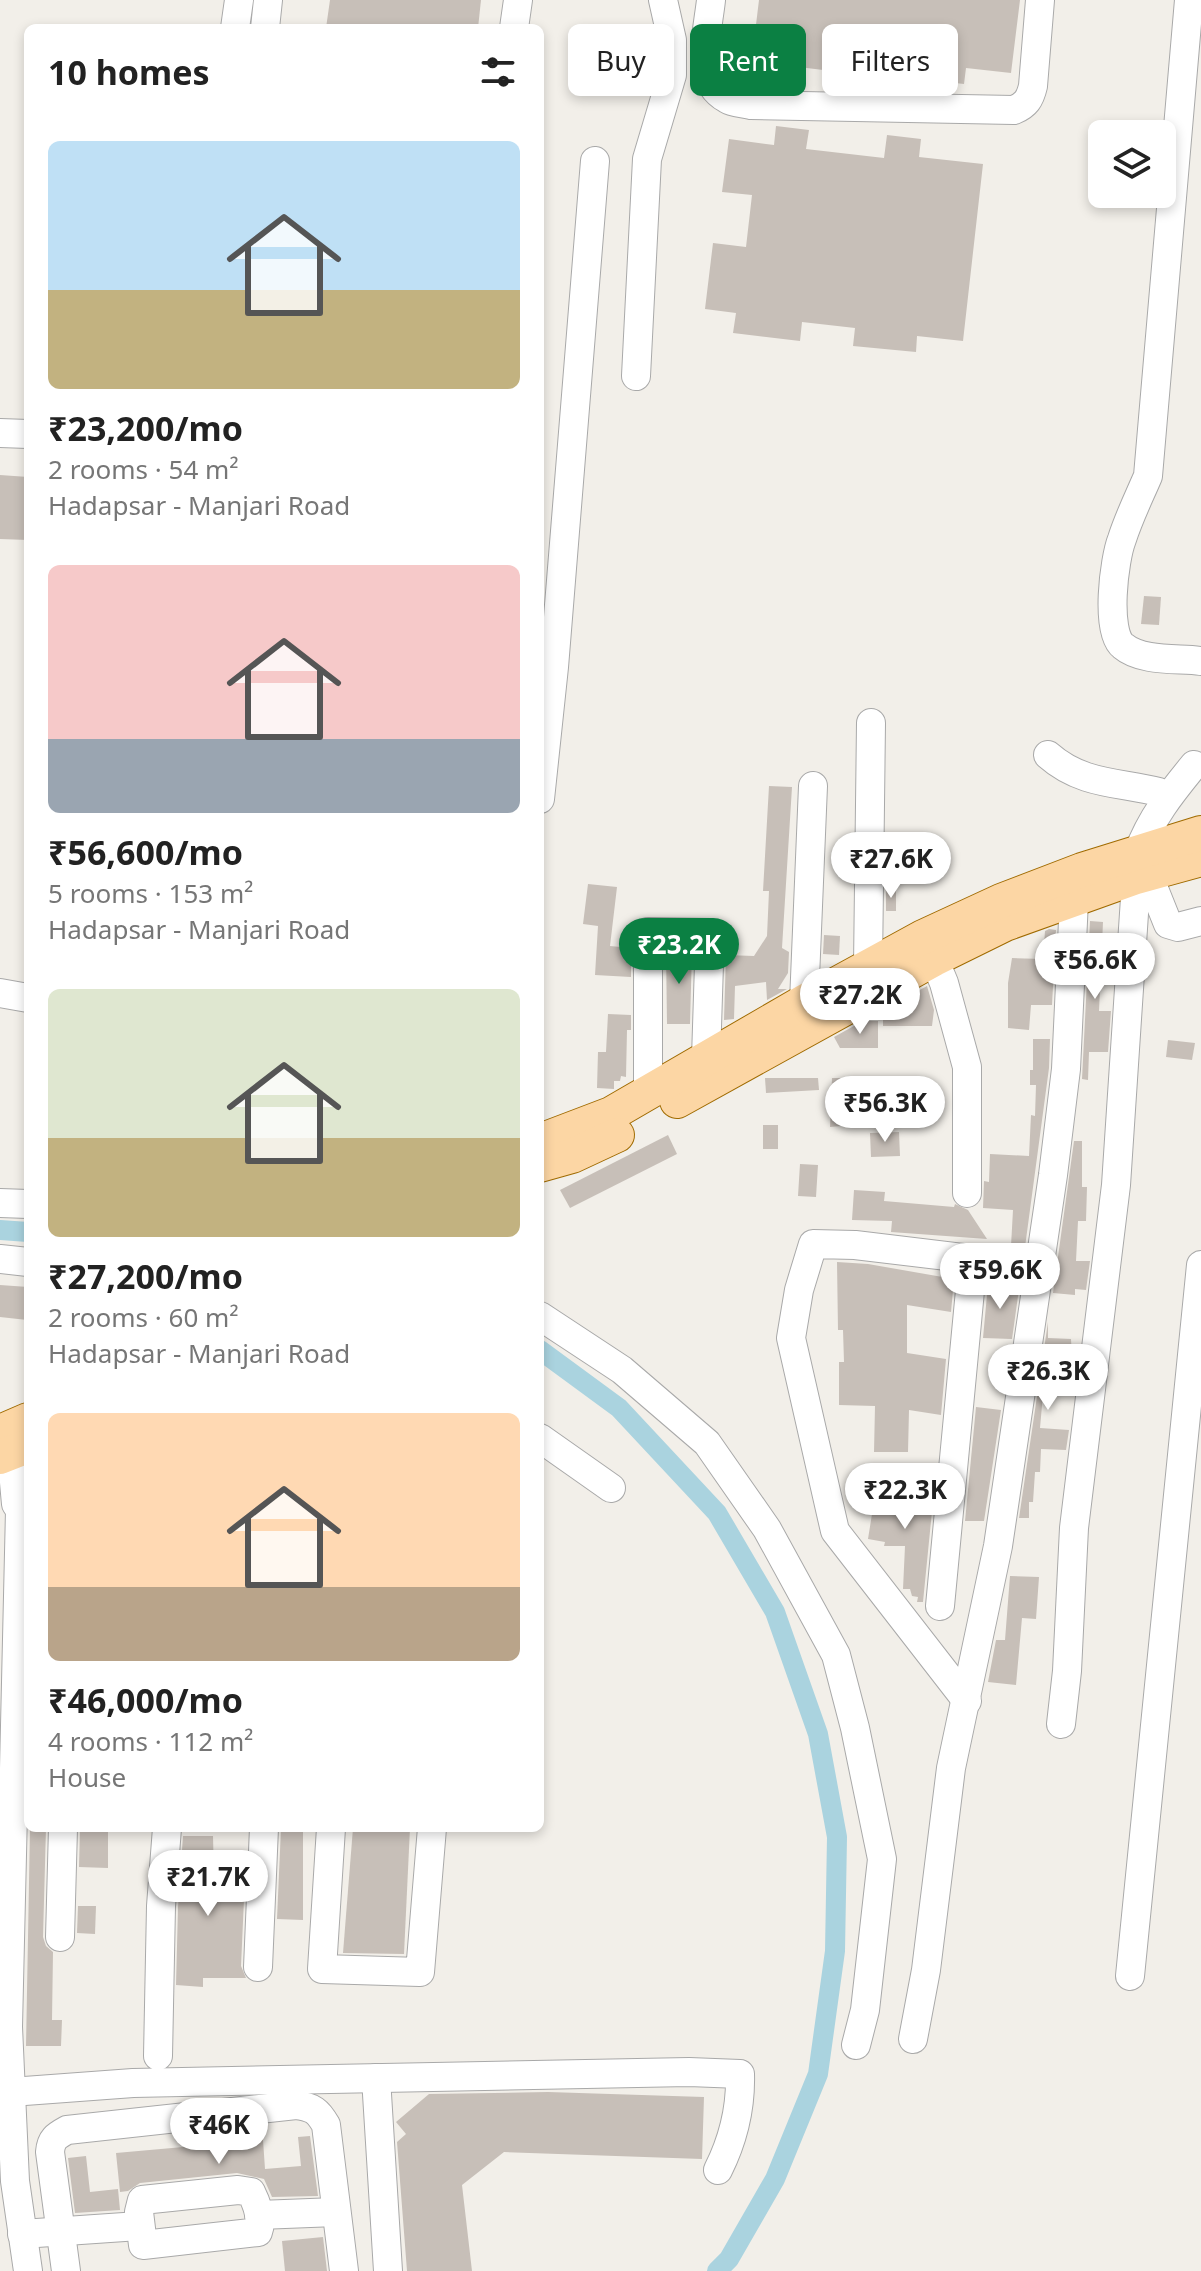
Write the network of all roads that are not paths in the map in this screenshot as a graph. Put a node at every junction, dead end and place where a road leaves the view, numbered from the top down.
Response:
1 (239, 0) edge
2 (268, 0) edge
3 (518, 0) edge
4 (663, 0) edge
5 (711, 0) edge
6 (1040, 0) edge
7 (1189, 0) edge
8 (236, 24) edge
9 (265, 24) edge
10 (515, 24) edge
11 (595, 161) dead end
12 (636, 376) dead end
13 (0, 433) edge
14 (24, 434) edge
15 (1201, 661) edge
16 (871, 723) dead end
17 (1048, 755) dead end
18 (544, 761) edge
19 (1194, 765) dead end
20 (813, 786) dead end
21 (1163, 802) junction
22 (1200, 856) edge
23 (1141, 868) junction
24 (1074, 900) junction
25 (1201, 921) edge
26 (934, 959) junction
27 (872, 979) junction
28 (0, 993) edge
29 (24, 997) edge
30 (805, 1016) junction
31 (706, 1058) junction
32 (648, 1092) junction
33 (544, 1139) edge
34 (544, 1164) edge
35 (967, 1193) dead end
36 (0, 1203) edge
37 (24, 1204) edge
38 (0, 1259) edge
39 (973, 1259) junction
40 (24, 1262) edge
41 (1201, 1265) edge
42 (1038, 1267) junction
43 (544, 1319) edge
44 (13, 1439) edge
45 (544, 1441) edge
46 (24, 1483) edge
47 (611, 1488) dead end
48 (24, 1507) edge
49 (940, 1606) dead end
50 (967, 1701) junction
51 (1061, 1724) dead end
52 (63, 1832) edge
53 (167, 1832) edge
54 (264, 1832) edge
55 (331, 1832) edge
56 (432, 1832) edge
57 (60, 1937) dead end
58 (258, 1967) dead end
59 (1130, 1976) dead end
60 (4, 2027) edge
61 (913, 2039) dead end
62 (856, 2045) dead end
63 (158, 2056) dead end
64 (376, 2078) junction
65 (11, 2092) junction
66 (718, 2170) dead end
67 (7, 2181) edge
68 (336, 2212) junction
69 (259, 2215) junction
70 (139, 2226) junction
71 (61, 2231) junction
72 (22, 2234) junction
73 (28, 2271) edge
74 (66, 2271) edge
75 (344, 2271) edge
76 (388, 2271) edge

1 - 8 street
2 - 9 street
3 - 10 street
4 - 12 street
5 - 6 street
7 - 15 street
11 - 18 street
13 - 14 street
16 - 27 street
17 - 21 street
19 - 21 street
20 - 30 street
21 - 23 street
22 - 23 main road
23 - 24 main road
23 - 25 street
23 - 27 main road
23 - 51 street
24 - 26 main road
24 - 42 street
26 - 27 main road
26 - 35 street
27 - 30 main road
28 - 29 street
30 - 31 main road
30 - 34 main road
31 - 32 main road
31 - 32 street
32 - 33 main road
36 - 37 street
38 - 40 street
39 - 42 street
39 - 49 street
39 - 50 street
41 - 59 street
42 - 50 street
43 - 62 street
44 - 46 street
45 - 47 street
48 - 60 street
50 - 61 street
52 - 57 street
53 - 63 street
54 - 58 street
55 - 56 street
60 - 65 street
64 - 65 street
64 - 66 street
64 - 76 street
65 - 67 street
67 - 72 street
68 - 69 street
68 - 71 street
68 - 75 street
69 - 70 street
69 - 70 street
70 - 71 street
71 - 72 street
71 - 74 street
72 - 73 street

